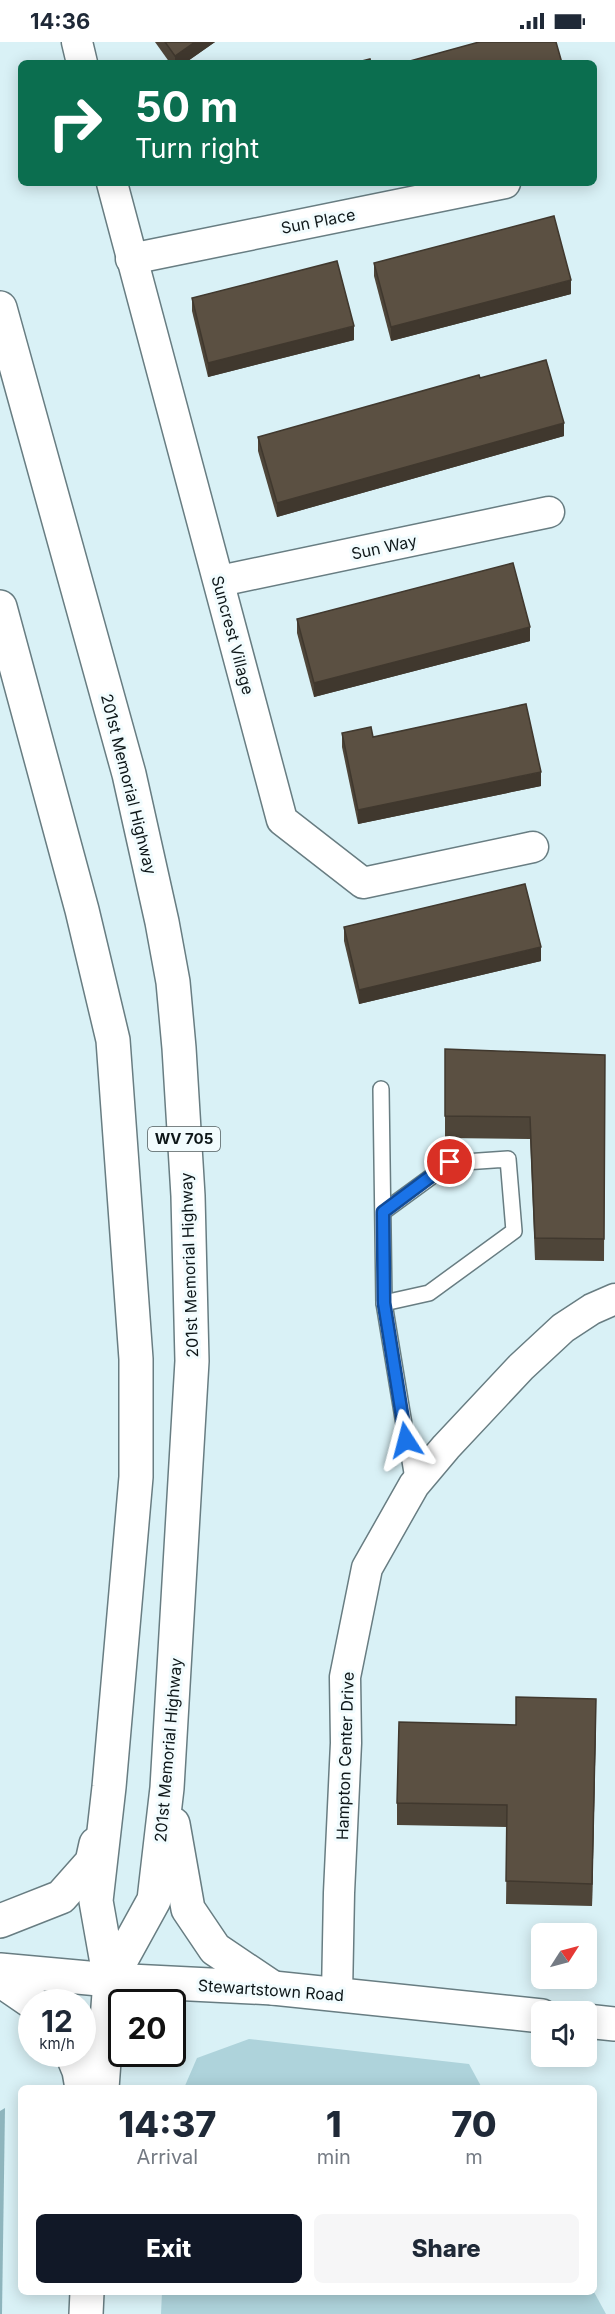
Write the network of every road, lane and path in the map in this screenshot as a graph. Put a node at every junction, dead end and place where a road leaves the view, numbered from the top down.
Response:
1 (77, 42) edge
2 (81, 60) edge
3 (113, 186) edge
4 (490, 186) edge
5 (131, 259) junction
6 (0, 308) edge
7 (549, 512) dead end
8 (220, 581) junction
9 (0, 607) edge
10 (533, 847) dead end
11 (381, 1089) dead end
12 (383, 1212) junction
13 (615, 1299) edge
14 (384, 1303) junction
15 (414, 1485) junction
16 (109, 1787) junction
17 (167, 1788) junction
18 (0, 1921) edge
19 (0, 1970) edge
20 (0, 1980) edge
21 (110, 1980) junction
22 (273, 1988) junction
23 (18, 1992) edge
24 (337, 1994) junction
25 (531, 2015) edge
26 (597, 2022) edge
27 (615, 2024) edge
28 (77, 2067) edge
29 (81, 2085) edge
30 (102, 2085) edge
31 (87, 2295) edge
32 (86, 2314) edge

1 - 2 street
3 - 5 street, Suncrest Village
4 - 5 street, Sun Place
5 - 8 street, Suncrest Village
6 - 17 main road, 201st Memorial Highway / WV 705
7 - 8 street, Sun Way
8 - 10 street, Suncrest Village
9 - 16 main road, 201st Memorial Highway / WV 705
11 - 12 lane
12 - 14 lane
12 - 14 lane
13 - 15 street, Hampton Center Drive
14 - 15 lane
15 - 24 street, Hampton Center Drive
16 - 18 main road
16 - 21 main road, 201st Memorial Highway / WV 705
17 - 21 main road, 201st Memorial Highway / WV 705
17 - 22 main road
19 - 21 main road, Stewartstown Road
20 - 23 main road
21 - 22 main road, Stewartstown Road
21 - 30 main road, 201st Memorial Highway / WV 705
22 - 24 main road, Stewartstown Road
24 - 25 main road, Stewartstown Road
26 - 27 main road
28 - 29 main road
31 - 32 main road

